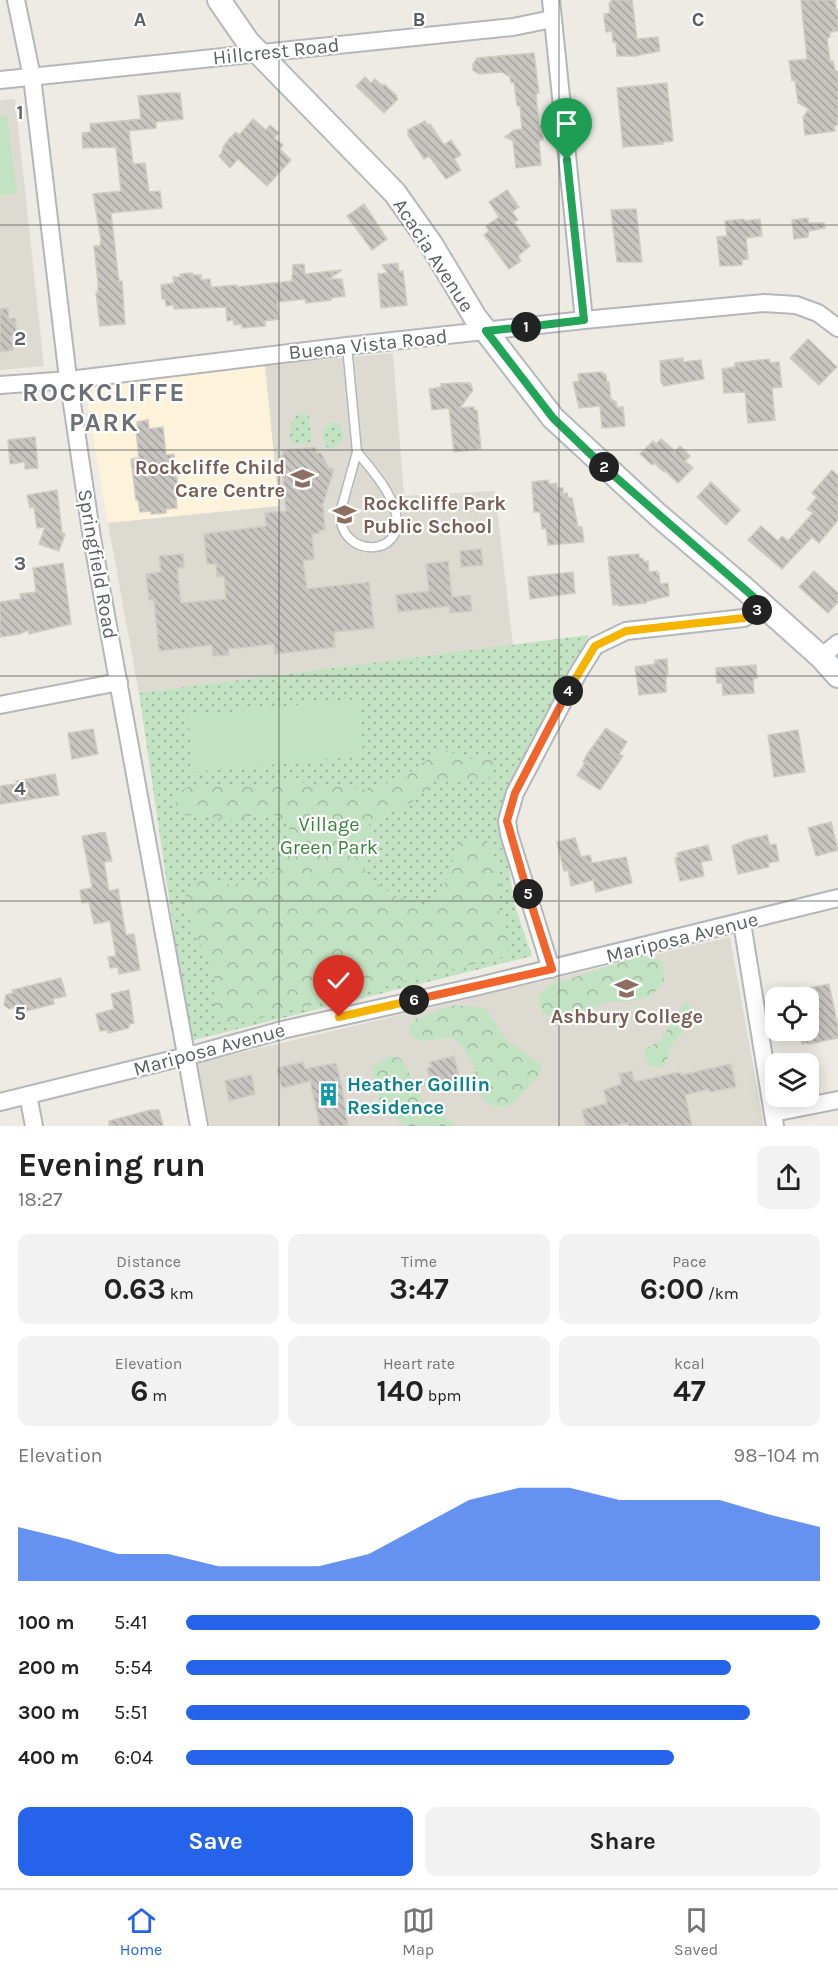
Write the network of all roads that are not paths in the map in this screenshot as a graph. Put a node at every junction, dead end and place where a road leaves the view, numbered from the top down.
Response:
1 (16, 0) edge
2 (219, 0) edge
3 (551, 0) edge
4 (552, 19) junction
5 (259, 52) junction
6 (32, 76) junction
7 (0, 80) edge
8 (584, 320) junction
9 (838, 328) edge
10 (486, 331) junction
11 (347, 346) junction
12 (69, 380) junction
13 (0, 385) edge
14 (357, 452) junction
15 (764, 606) junction
16 (830, 650) edge
17 (838, 676) edge
18 (119, 682) junction
19 (0, 705) edge
20 (838, 898) edge
21 (742, 923) junction
22 (552, 969) junction
23 (185, 1056) junction
24 (28, 1095) junction
25 (838, 1100) edge
26 (0, 1102) edge
27 (774, 1119) edge
28 (33, 1126) edge
29 (199, 1126) edge

1 - 6 street, Springfield Road
2 - 5 street, Acacia Avenue
3 - 4 street
4 - 5 street, Hillcrest Road
4 - 8 street
5 - 6 street, Hillcrest Road
5 - 10 street, Acacia Avenue
6 - 7 street, Hillcrest Road
6 - 12 street, Springfield Road
8 - 9 street, Buena Vista Road
8 - 10 street, Buena Vista Road
10 - 11 street, Buena Vista Road
10 - 15 street, Acacia Avenue
11 - 12 street, Buena Vista Road
11 - 14 lane
12 - 13 street, Buena Vista Road
12 - 18 street, Springfield Road
14 - 14 lane
15 - 16 street, Acacia Avenue
15 - 22 street
16 - 17 street, Acacia Avenue
18 - 19 street
18 - 23 street, Springfield Road
20 - 21 street, Mariposa Avenue
21 - 22 street, Mariposa Avenue
21 - 27 street
22 - 23 street, Mariposa Avenue
23 - 24 street, Mariposa Avenue
23 - 29 street, Springfield Road
24 - 26 street, Mariposa Avenue
24 - 28 street
25 - 27 street

